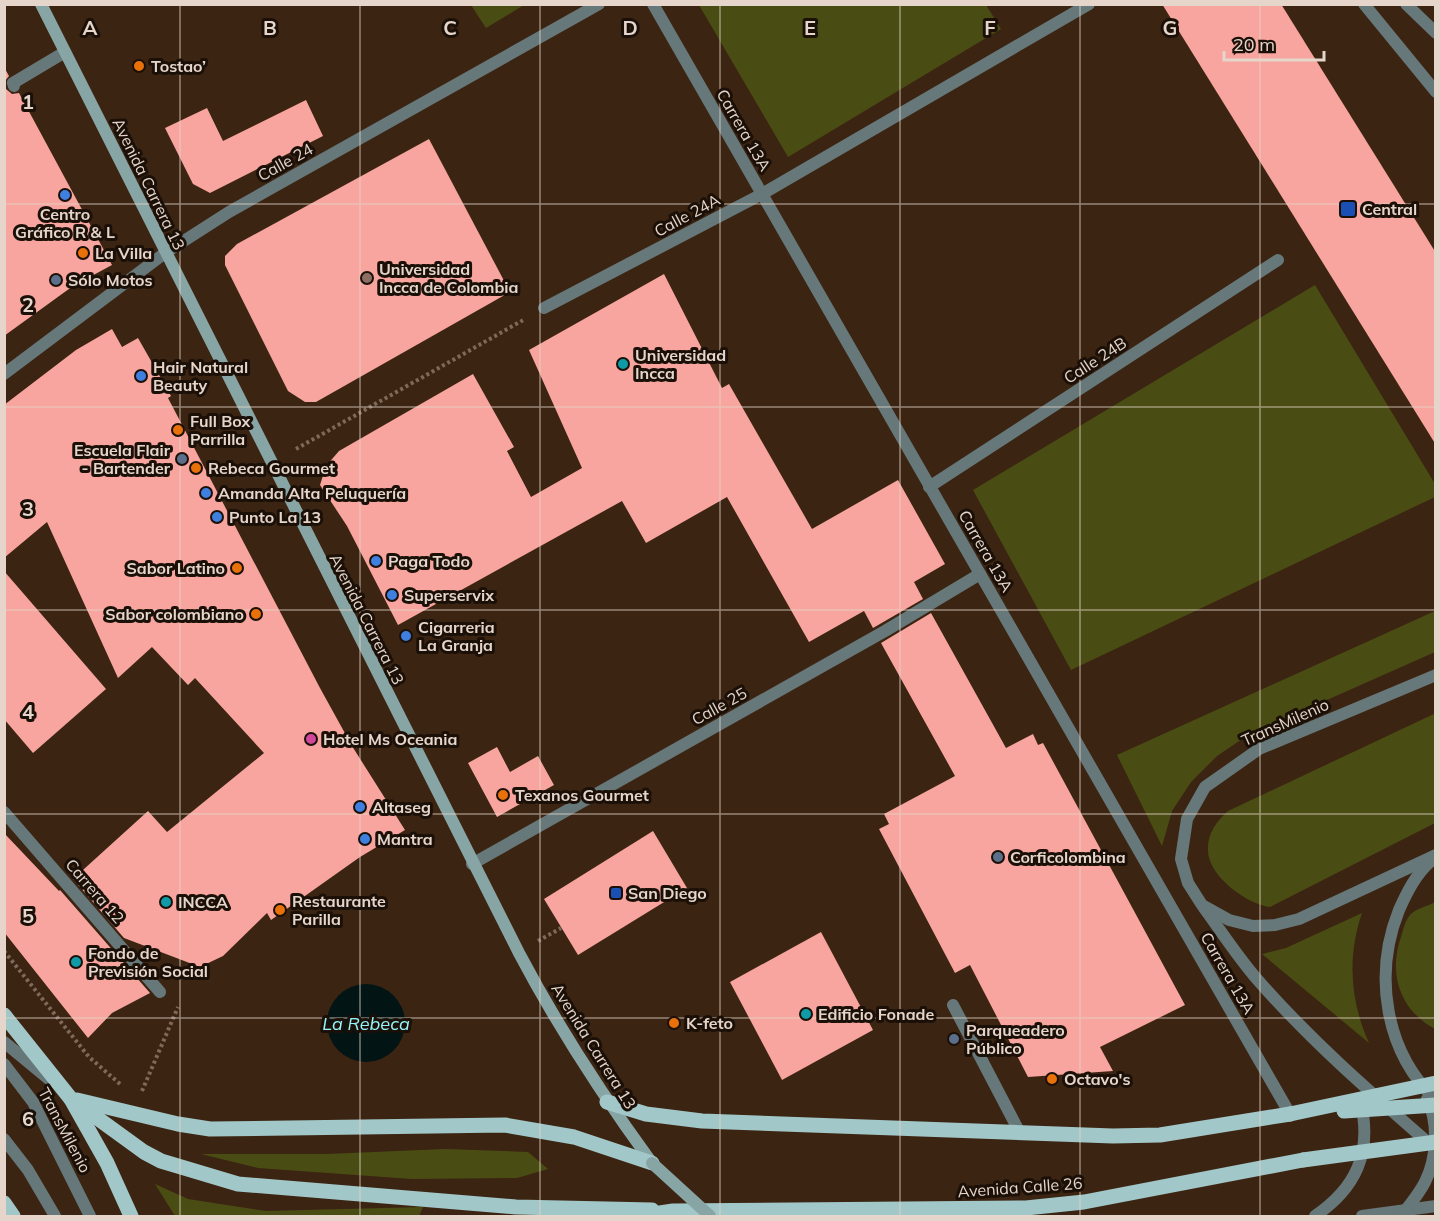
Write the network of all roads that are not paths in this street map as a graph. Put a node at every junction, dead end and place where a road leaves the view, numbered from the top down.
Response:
1 (41, 4) edge
2 (599, 4) edge
3 (653, 4) edge
4 (1089, 4) edge
5 (1364, 4) edge
6 (1406, 4) edge
7 (1436, 33) edge
8 (65, 52) junction
9 (14, 86) dead end
10 (1436, 92) edge
11 (762, 194) junction
12 (165, 253) junction
13 (1278, 260) dead end
14 (544, 308) road end
15 (4, 374) edge
16 (929, 487) junction
17 (980, 574) junction
18 (1436, 675) edge
19 (4, 812) edge
20 (1436, 856) edge
21 (472, 864) junction
22 (1202, 905) junction
23 (160, 992) dead end
24 (953, 1005) dead end
25 (4, 1015) edge
26 (4, 1042) edge
27 (4, 1064) edge
28 (1345, 1071) junction
29 (1436, 1083) edge
30 (1419, 1085) junction
31 (71, 1099) junction
32 (607, 1102) junction
33 (1436, 1102) edge
34 (1290, 1114) junction
35 (1020, 1133) junction
36 (4, 1139) edge
37 (1435, 1146) edge
38 (652, 1164) junction
39 (4, 1203) edge
40 (1436, 1206) edge
41 (673, 1211) junction
42 (1403, 1213) edge
43 (13, 1216) edge
44 (55, 1216) edge
45 (90, 1216) edge
46 (131, 1216) edge
47 (640, 1216) edge
48 (710, 1216) edge
49 (1315, 1216) edge
50 (1362, 1216) edge

1 - 8 main road, Avenida Carrera 13
2 - 12 street, Calle 24
3 - 11 street, Carrera 13A
4 - 11 street, Calle 24A
5 - 10 street
6 - 7 street
8 - 9 street
8 - 12 main road, Avenida Carrera 13
11 - 14 street, Calle 24A
11 - 16 street, Carrera 13A
12 - 15 street, Calle 24
12 - 21 main road, Avenida Carrera 13
13 - 16 street, Calle 24B
16 - 17 street, Carrera 13A
17 - 21 street, Calle 25
17 - 34 street, Carrera 13A
18 - 22 street, TransMilenio
19 - 23 street, Carrera 12
20 - 22 street
20 - 30 street
21 - 32 main road, Avenida Carrera 13
22 - 28 street, TransMilenio
24 - 35 street
25 - 31 main road
26 - 31 street, TransMilenio
27 - 45 street, TransMilenio
28 - 37 street, TransMilenio
28 - 49 street, TransMilenio
29 - 34 main road, bridge
30 - 33 street
30 - 37 street
31 - 38 main road
31 - 41 main road
31 - 46 main road
32 - 35 main road
32 - 38 main road, Avenida Carrera 13
33 - 34 main road, bridge
34 - 35 main road
36 - 44 street
37 - 41 main road, Avenida Calle 26, bridge
37 - 42 street
38 - 48 main road, Avenida Carrera 13, bridge
39 - 43 main road
40 - 42 street
41 - 47 main road, Avenida Calle 26
42 - 50 street

